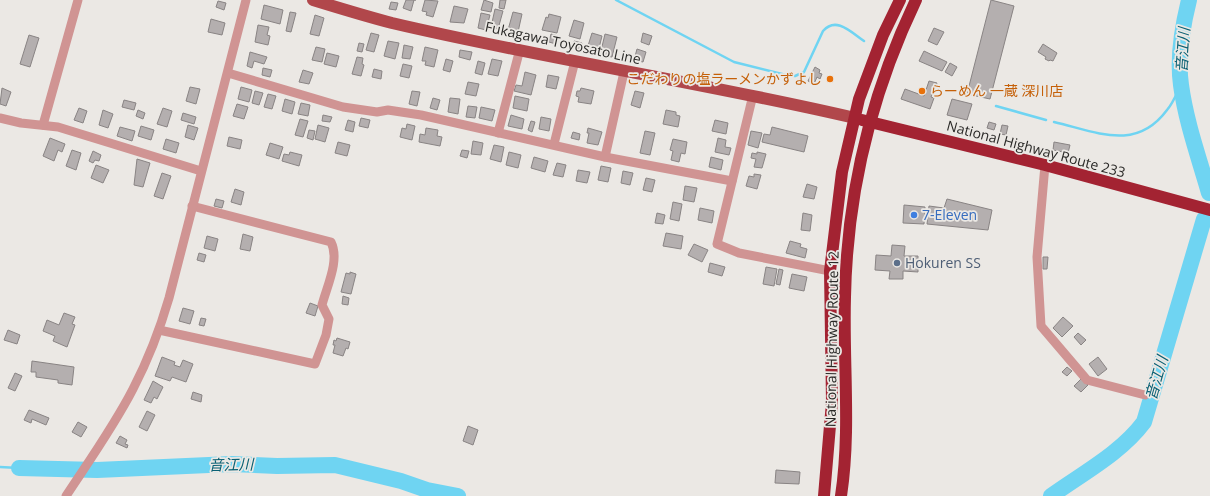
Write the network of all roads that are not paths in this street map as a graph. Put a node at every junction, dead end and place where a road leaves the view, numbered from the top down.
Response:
1 (78, 0) edge
2 (246, 0) edge
3 (313, 0) edge
4 (900, 0) edge
5 (916, 0) edge
6 (520, 50) junction
7 (575, 61) junction
8 (624, 72) junction
9 (228, 73) junction
10 (753, 94) junction
11 (0, 118) edge
12 (855, 118) junction
13 (869, 121) junction
14 (43, 125) junction
15 (498, 133) junction
16 (554, 144) junction
17 (605, 157) junction
18 (1045, 165) junction
19 (201, 171) junction
20 (732, 181) junction
21 (192, 206) junction
22 (1210, 210) edge
23 (830, 271) junction
24 (159, 330) junction
25 (1144, 395) dead end
26 (66, 496) edge
27 (824, 496) edge
28 (841, 496) edge

1 - 14 street
2 - 9 street
3 - 6 main road, Fukagawa Toyosato Line
4 - 12 highway, National Highway Route 12
5 - 13 highway, National Highway Route 12
6 - 7 main road, Fukagawa Toyosato Line
6 - 15 street
7 - 8 main road, Fukagawa Toyosato Line
7 - 16 street
8 - 10 main road, Fukagawa Toyosato Line
8 - 17 street
9 - 15 street
9 - 19 street
10 - 12 main road, Fukagawa Toyosato Line
10 - 20 street
11 - 14 street
12 - 13 highway, National Highway Route 233
12 - 23 highway, National Highway Route 12
13 - 18 highway, National Highway Route 233
13 - 28 highway, National Highway Route 12
14 - 19 street
15 - 16 street
16 - 17 street
17 - 20 street
18 - 22 highway, National Highway Route 233
18 - 25 street
19 - 21 street
20 - 23 street
21 - 24 street
21 - 24 street
23 - 27 highway, National Highway Route 12
24 - 26 street

